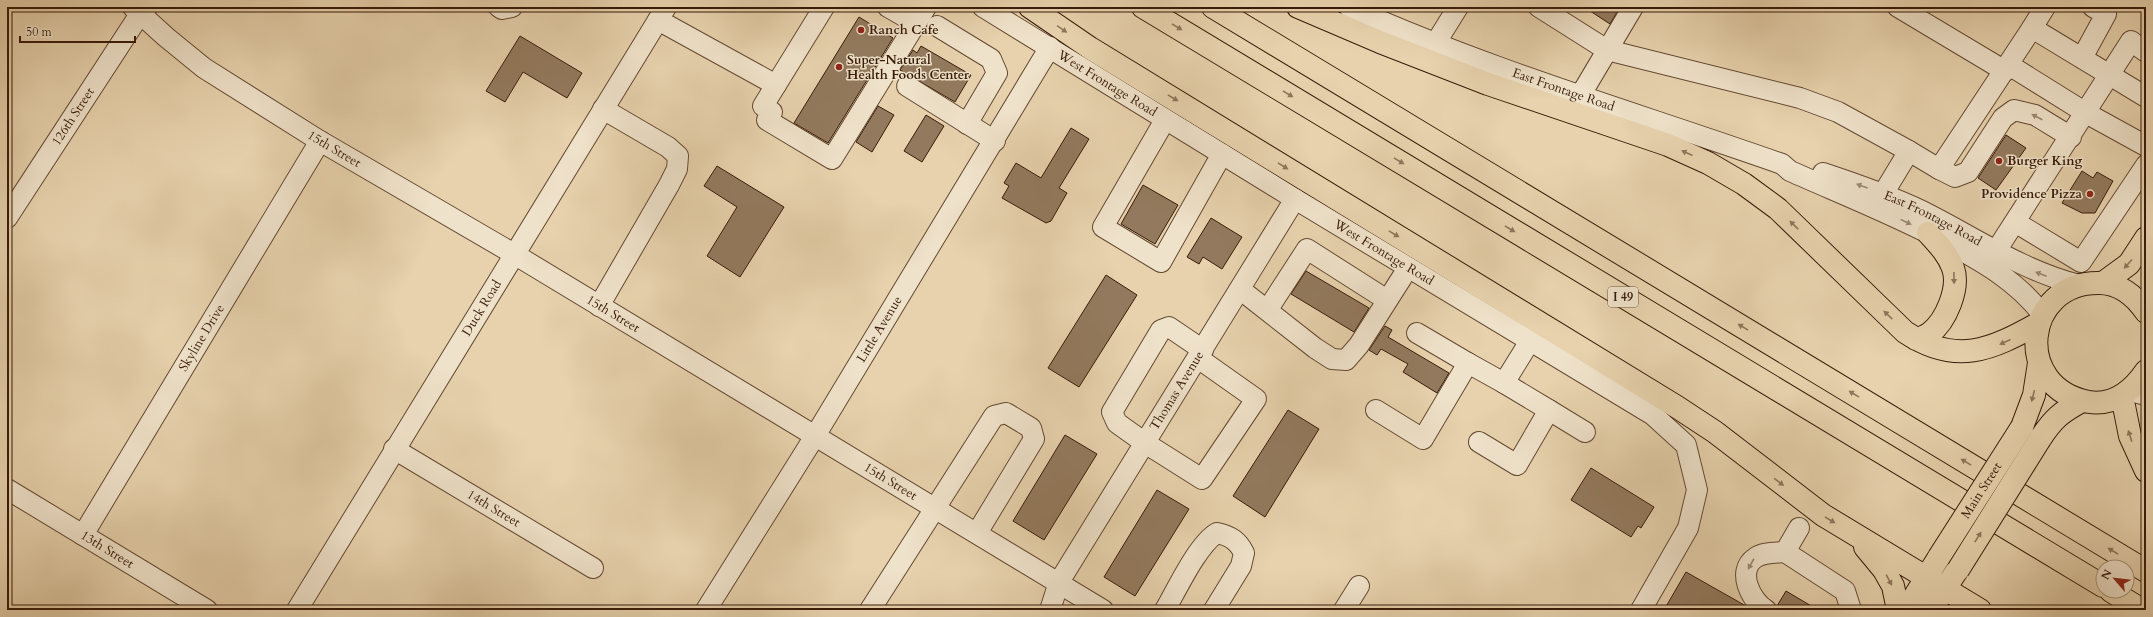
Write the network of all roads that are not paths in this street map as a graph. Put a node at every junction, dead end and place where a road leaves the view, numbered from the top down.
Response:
1 (499, 7) edge
2 (512, 7) edge
3 (824, 7) edge
4 (888, 7) edge
5 (983, 7) edge
6 (1030, 7) edge
7 (1143, 7) edge
8 (1213, 7) edge
9 (1298, 7) edge
10 (1349, 7) edge
11 (1458, 7) edge
12 (1539, 7) edge
13 (1633, 7) edge
14 (1898, 7) edge
15 (2045, 7) edge
16 (2094, 7) edge
17 (140, 9) edge
18 (662, 14) edge
19 (921, 15) edge
20 (937, 26) dead end
21 (2032, 28) junction
22 (1435, 44) junction
23 (1050, 47) junction
24 (1607, 50) junction
25 (2146, 52) edge
26 (2082, 58) junction
27 (2007, 68) junction
28 (2111, 76) junction
29 (990, 84) junction
30 (776, 85) junction
31 (907, 86) dead end
32 (1580, 96) junction
33 (2146, 97) edge
34 (1018, 102) junction
35 (603, 109) junction
36 (2086, 114) junction
37 (1165, 120) junction
38 (967, 124) junction
39 (2071, 136) junction
40 (320, 141) junction
41 (995, 141) junction
42 (2146, 146) edge
43 (1909, 151) junction
44 (1222, 154) junction
45 (1782, 164) junction
46 (2146, 165) edge
47 (1939, 169) junction
48 (1883, 194) junction
49 (1295, 199) junction
50 (7, 218) edge
51 (2015, 222) junction
52 (1928, 233) junction
53 (2146, 238) edge
54 (1996, 251) junction
55 (514, 254) junction
56 (1408, 268) junction
57 (2103, 283) junction
58 (2079, 285) junction
59 (1241, 290) junction
60 (1387, 300) junction
61 (599, 306) junction
62 (1268, 309) junction
63 (2146, 312) edge
64 (2041, 319) junction
65 (1417, 333) dead end
66 (1916, 339) junction
67 (1530, 341) junction
68 (1201, 354) junction
69 (1468, 363) junction
70 (2038, 363) junction
71 (2146, 371) edge
72 (1504, 383) junction
73 (2133, 394) edge
74 (2082, 401) junction
75 (1376, 410) dead end
76 (1549, 410) junction
77 (1585, 432) dead end
78 (815, 436) junction
79 (1478, 442) dead end
80 (1145, 443) junction
81 (394, 449) junction
82 (2146, 471) edge
83 (7, 489) edge
84 (934, 507) junction
85 (1799, 528) dead end
86 (977, 533) junction
87 (83, 535) junction
88 (1859, 537) junction
89 (1785, 552) junction
90 (592, 568) dead end
91 (2146, 571) edge
92 (1926, 578) junction
93 (2095, 581) edge
94 (1059, 582) junction
95 (1358, 586) dead end
96 (1945, 589) junction
97 (2124, 599) edge
98 (207, 610) edge
99 (297, 610) edge
100 (706, 610) edge
101 (870, 610) edge
102 (1050, 610) edge
103 (1103, 610) edge
104 (1165, 610) edge
105 (1214, 610) edge
106 (1344, 610) edge
107 (1641, 610) edge
108 (1766, 610) edge
109 (1851, 610) edge
110 (1898, 610) edge
111 (1906, 610) edge
112 (1931, 610) edge
113 (1980, 610) edge
114 (2142, 610) edge

1 - 2 street
3 - 30 street
4 - 19 street
5 - 23 street, West Frontage Road
6 -> 88 main road
7 -> 93 main road, I 49
91 -> 8 main road
66 -> 9 main road
10 - 22 street, East Frontage Road
11 - 22 street
12 - 24 street
13 - 24 street
14 - 27 street
15 - 21 street
16 - 26 street
17 - 40 street, 15th Street
17 - 50 street, 126th Street
18 - 30 street
18 - 35 street, Duck Road
19 - 30 street
20 - 29 street
21 - 26 street
21 - 27 street
22 - 32 street, East Frontage Road
23 - 34 street, Little Avenue
23 - 37 street, West Frontage Road
24 - 32 street
24 - 43 street
25 - 28 street
26 - 28 street
27 - 36 street
27 - 47 street
28 - 33 street
28 - 36 street
29 - 34 street
29 - 38 street
31 - 38 street
32 - 45 street, East Frontage Road
34 - 41 street, Little Avenue
35 - 55 street, Duck Road
35 - 61 street
36 - 39 street
36 - 42 street
37 - 44 street, West Frontage Road
37 - 44 street
38 - 41 street
39 -> 47 street
39 - 51 street
40 - 55 street, 15th Street
40 - 87 street, Skyline Drive
41 - 78 street, Little Avenue
43 - 47 street
43 - 48 street
44 - 49 street, West Frontage Road
48 -> 45 street, East Frontage Road
45 -> 52 street, East Frontage Road
46 - 51 street
48 - 54 street, East Frontage Road
49 - 56 street, West Frontage Road
49 - 59 street, Thomas Avenue
51 - 54 street
52 - 64 street, East Frontage Road
52 -> 66 main road
53 -> 57 main road
58 -> 54 street, East Frontage Road
55 - 61 street, 15th Street
55 - 81 street, Duck Road
56 - 60 street
56 - 67 street, West Frontage Road
57 - 58 main road
57 - 63 main road
58 - 64 main road
59 - 62 street
59 - 68 street, Thomas Avenue
60 - 62 street
60 - 62 street
61 - 78 street, 15th Street
64 -> 66 main road
64 - 70 main road
65 - 69 street
67 - 72 street
67 - 107 street, West Frontage Road
68 - 80 street, Thomas Avenue
68 - 80 street
68 - 80 street
69 - 72 street
69 - 75 street
70 - 74 main road
70 -> 92 main road, Main Street, bridge
71 - 73 main road
72 - 76 street
73 - 74 main road
82 -> 73 main road
96 -> 74 main road, Main Street, bridge
76 - 77 street
76 - 79 street
78 - 84 street, 15th Street
78 - 100 street, Little Avenue
80 - 94 street, Thomas Avenue
81 - 90 street, 14th Street
81 - 99 street, Duck Road
83 - 87 street, 13th Street
84 - 86 street, 15th Street
84 - 86 street
84 - 101 street
85 - 89 street
86 - 94 street, 15th Street
87 - 98 street, 13th Street
88 - 92 main road
88 -> 110 main road
89 -> 108 street
89 - 109 street
92 - 96 main road
92 - 111 main road, Main Street
94 - 102 street, Thomas Avenue
94 - 103 street, 15th Street
95 - 106 street
96 - 112 main road, Main Street
96 - 113 main road
97 - 114 main road
104 - 105 street

